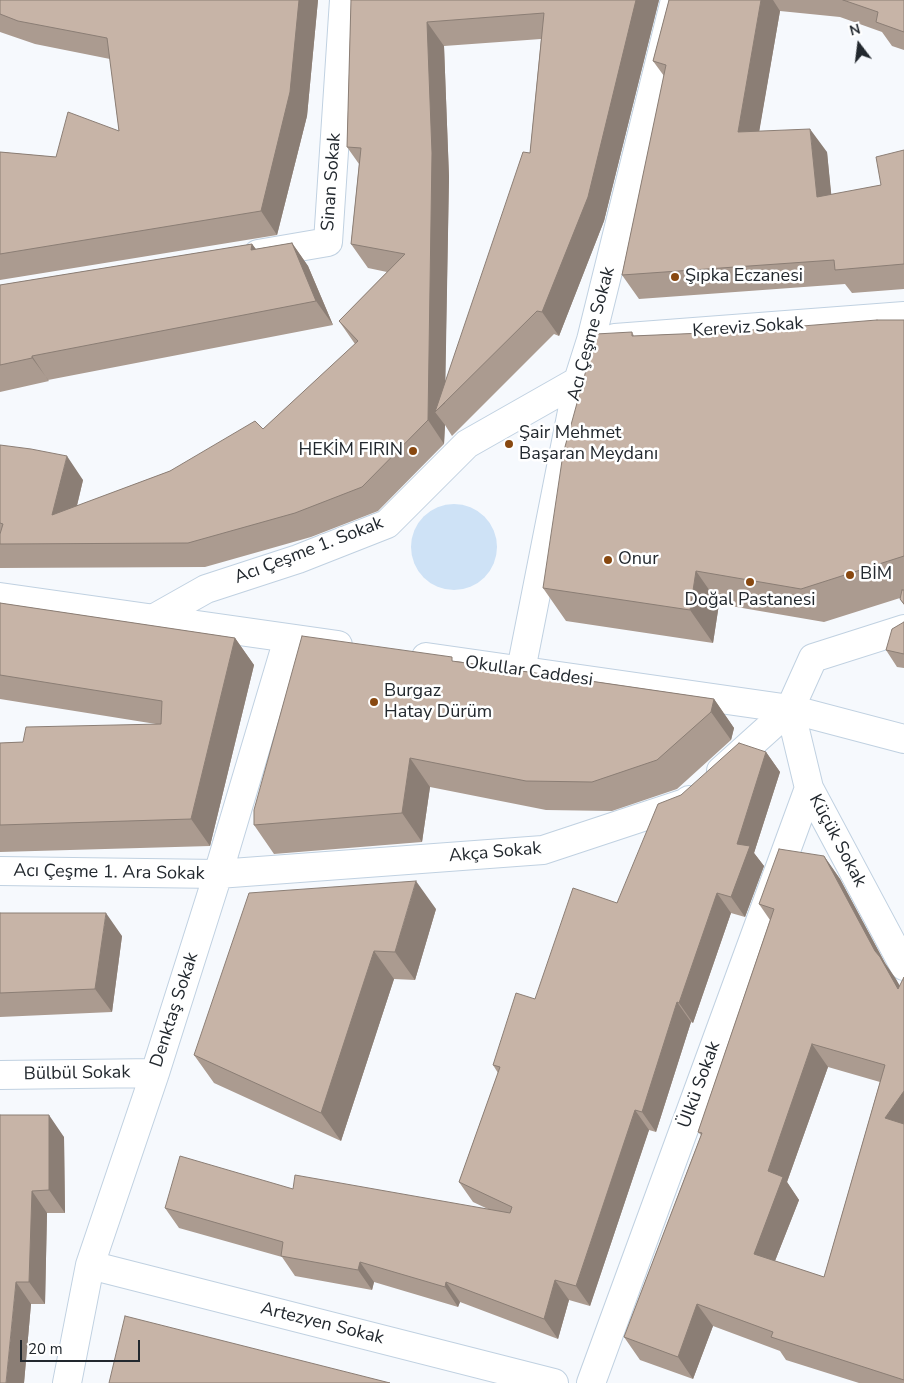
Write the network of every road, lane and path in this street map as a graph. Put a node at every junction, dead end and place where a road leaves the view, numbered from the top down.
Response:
1 (344, 0) edge
2 (675, 0) edge
3 (231, 259) edge
4 (904, 316) edge
5 (591, 340) junction
6 (578, 381) junction
7 (0, 597) edge
8 (151, 620) junction
9 (904, 629) edge
10 (288, 639) junction
11 (365, 649) edge
12 (404, 654) edge
13 (522, 670) junction
14 (790, 709) junction
15 (904, 739) edge
16 (809, 788) junction
17 (0, 871) edge
18 (218, 874) junction
19 (904, 966) edge
20 (155, 1073) junction
21 (0, 1075) edge
22 (90, 1265) junction
23 (67, 1383) edge
24 (554, 1383) edge
25 (591, 1383) edge

1 - 3 street, Sinan Sokak
2 - 5 street, Acı Çeşme Sokak
4 - 5 street, Kereviz Sokak
5 - 6 street, Acı Çeşme Sokak
6 - 8 street, Acı Çeşme 1. Sokak
6 - 13 street, Acı Çeşme Sokak
7 - 8 street
8 - 10 street
9 - 14 street
10 - 11 street
10 - 18 street, Denktaş Sokak
12 - 13 street, Okullar Caddesi
13 - 14 street, Okullar Caddesi
14 - 15 street, Okullar Caddesi
14 - 16 street, Küçük Sokak
14 - 18 street, Akça Sokak
16 - 19 street, Küçük Sokak
16 - 25 street, Ülkü Sokak
17 - 18 street, Acı Çeşme 1. Ara Sokak
18 - 20 street, Denktaş Sokak
20 - 21 street, Bülbül Sokak
20 - 22 street, Denktaş Sokak
22 - 23 street, Denktaş Sokak
22 - 24 street, Artezyen Sokak

